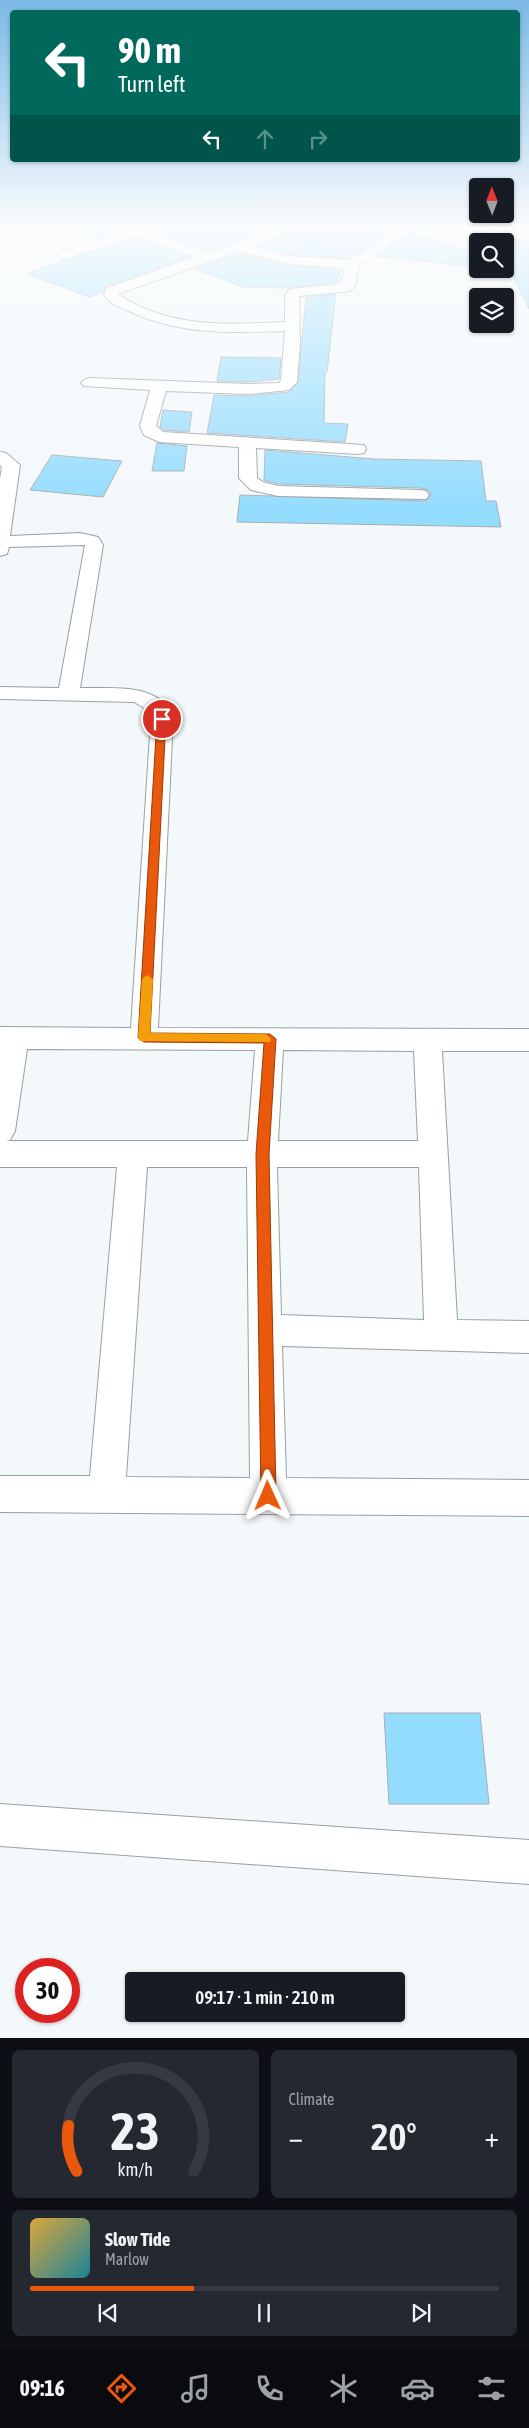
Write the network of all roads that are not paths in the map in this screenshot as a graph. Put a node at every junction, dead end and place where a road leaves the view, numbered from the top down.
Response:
1 (168, 321) edge
2 (293, 321) edge
3 (293, 326) junction
4 (89, 382) dead end
5 (159, 386) junction
6 (248, 444) junction
7 (358, 449) dead end
8 (0, 457) edge
9 (420, 495) dead end
10 (1, 518) edge
11 (1, 542) edge
12 (0, 550) edge
13 (0, 693) edge
14 (69, 693) junction
15 (7, 1037) edge
16 (144, 1038) junction
17 (270, 1039) junction
18 (427, 1039) junction
19 (529, 1040) edge
20 (0, 1131) edge
21 (0, 1154) edge
22 (133, 1154) junction
23 (262, 1154) junction
24 (434, 1154) junction
25 (266, 1330) junction
26 (441, 1336) junction
27 (529, 1337) edge
28 (0, 1494) edge
29 (107, 1495) junction
30 (268, 1496) junction
31 (529, 1498) edge
32 (0, 1825) edge
33 (529, 1862) edge

1 - 3 street
2 - 3 street
3 - 5 street
4 - 5 street
5 - 6 street
6 - 7 street
6 - 9 street
8 - 10 street
10 - 11 street
11 - 12 street
11 - 14 street
13 - 14 street
14 - 16 street
15 - 16 street
15 - 20 street
16 - 17 street
17 - 18 street
17 - 23 street
18 - 19 street
18 - 24 street
21 - 22 street
22 - 23 street
22 - 29 street
23 - 24 street
23 - 25 street
24 - 26 street
25 - 26 street
25 - 30 street
26 - 27 street
28 - 29 street
29 - 30 street
30 - 31 street
32 - 33 street

